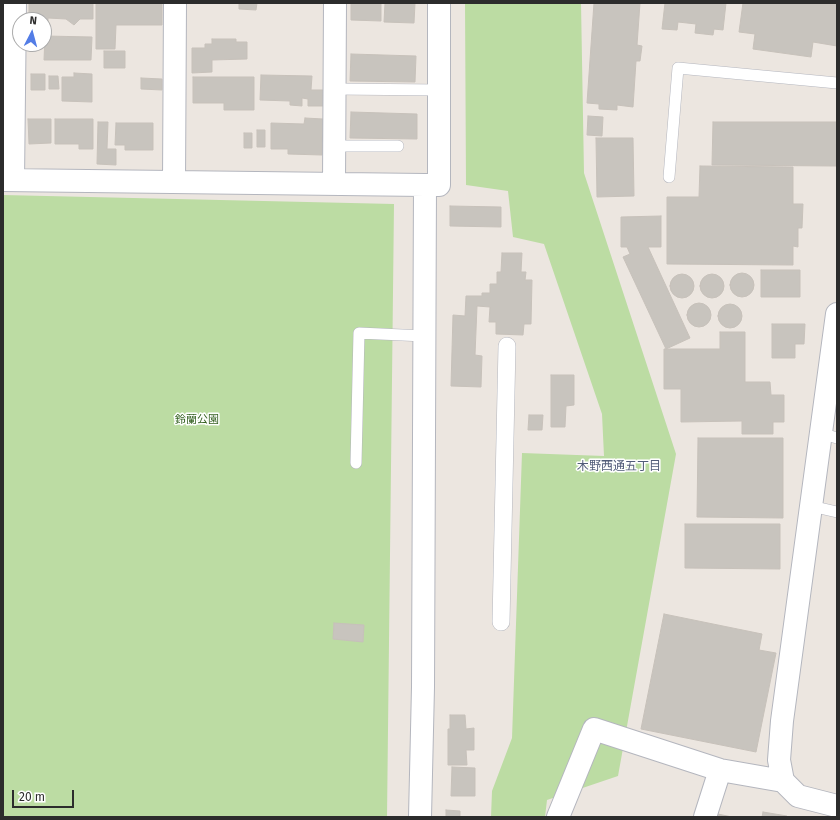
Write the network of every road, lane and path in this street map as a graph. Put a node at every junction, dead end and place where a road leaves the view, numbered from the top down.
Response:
1 (15, 3) edge
2 (175, 3) edge
3 (336, 3) edge
4 (439, 3) edge
5 (837, 83) edge
6 (335, 89) junction
7 (439, 90) junction
8 (334, 146) junction
9 (398, 146) dead end
10 (669, 177) dead end
11 (8, 180) edge
12 (174, 182) junction
13 (334, 183) junction
14 (425, 184) junction
15 (837, 314) edge
16 (424, 336) junction
17 (507, 346) dead end
18 (835, 346) edge
19 (831, 398) edge
20 (829, 435) edge
21 (356, 463) dead end
22 (810, 506) junction
23 (837, 512) edge
24 (501, 622) dead end
25 (720, 770) junction
26 (783, 781) junction
27 (837, 806) edge
28 (420, 817) edge
29 (558, 817) edge
30 (705, 817) edge

1 - 11 street
2 - 12 street
3 - 6 street
4 - 7 street
5 - 10 lane
6 - 7 lane
6 - 8 street
7 - 14 street
8 - 9 lane
8 - 13 street
11 - 12 street
12 - 13 street
13 - 14 street
14 - 16 street
15 - 18 street
16 - 21 lane
16 - 28 street
17 - 24 street
18 - 19 street
19 - 20 street
20 - 22 street
22 - 23 lane
22 - 26 street
25 - 26 street
25 - 29 street
25 - 30 street
26 - 27 street

